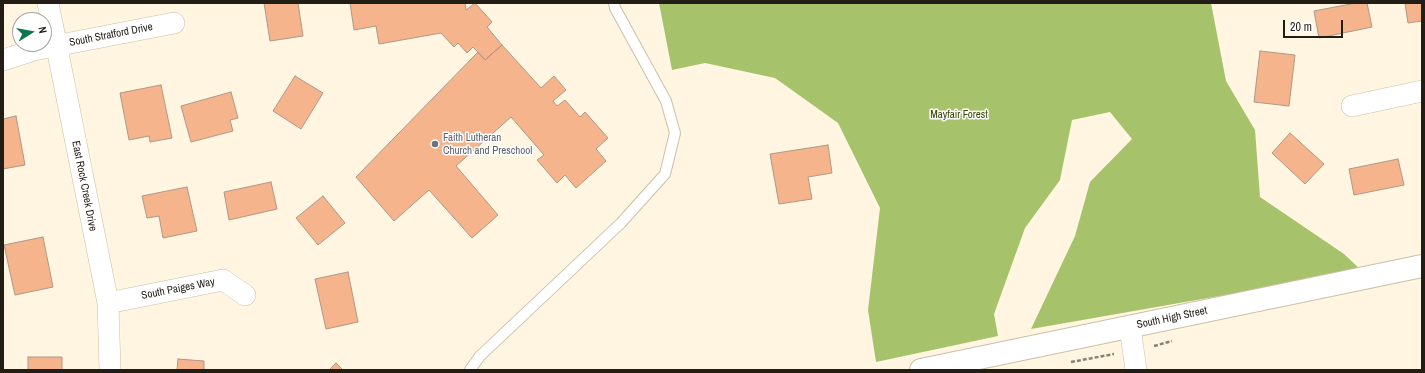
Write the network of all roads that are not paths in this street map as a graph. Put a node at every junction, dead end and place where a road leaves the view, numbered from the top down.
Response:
1 (48, 3) edge
2 (614, 3) edge
3 (174, 23) dead end
4 (56, 46) junction
5 (3, 60) edge
6 (1422, 91) edge
7 (1352, 106) dead end
8 (1422, 266) edge
9 (245, 295) dead end
10 (108, 303) junction
11 (1130, 327) junction
12 (110, 370) edge
13 (470, 370) edge
14 (921, 370) edge
15 (1136, 370) edge

1 - 4 street, East Rock Creek Drive
2 - 13 lane
3 - 4 street, South Stratford Drive
4 - 5 street, South Stratford Drive
4 - 10 street, East Rock Creek Drive
6 - 7 street
8 - 11 street, South High Street
9 - 10 street, South Paiges Way
10 - 12 street, East Rock Creek Drive
11 - 14 street, South High Street
11 - 15 street

